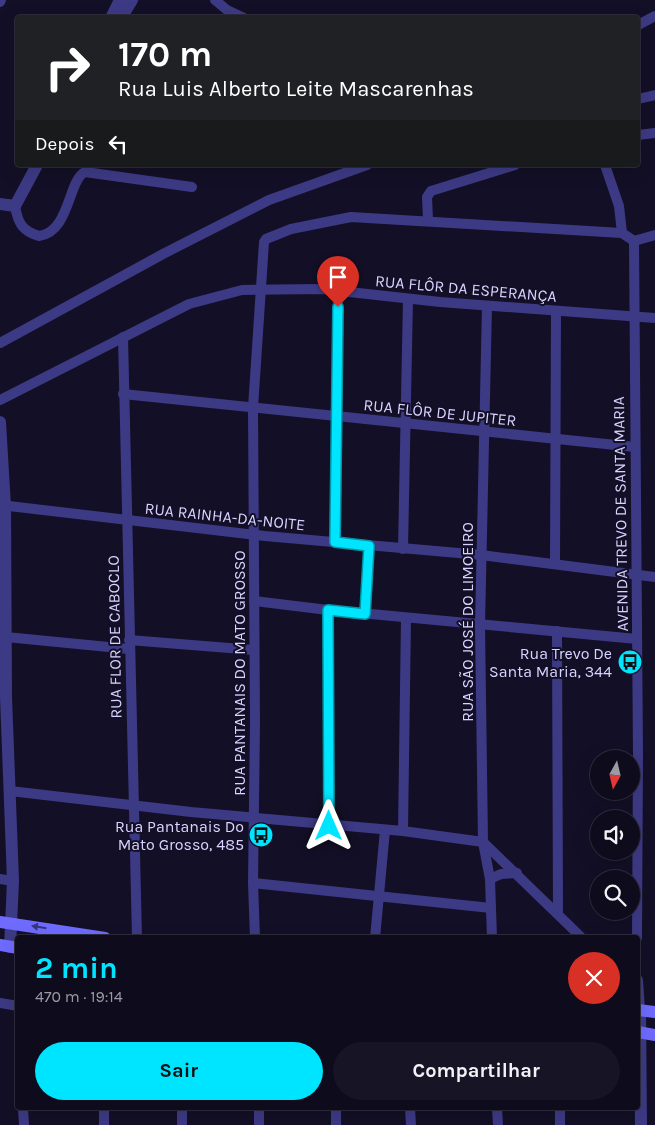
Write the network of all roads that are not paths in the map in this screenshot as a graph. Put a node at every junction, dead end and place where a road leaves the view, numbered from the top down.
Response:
1 (120, 0) edge
2 (132, 0) edge
3 (215, 0) edge
4 (112, 15) edge
5 (123, 15) edge
6 (238, 15) edge
7 (655, 16) edge
8 (640, 24) edge
9 (655, 95) edge
10 (640, 99) edge
11 (655, 133) edge
12 (640, 135) edge
13 (36, 167) edge
14 (509, 167) edge
15 (606, 167) edge
16 (349, 168) edge
17 (192, 186) dead end
18 (0, 204) edge
19 (15, 206) junction
20 (428, 220) junction
21 (622, 233) junction
22 (655, 235) edge
23 (634, 241) junction
24 (259, 288) junction
25 (338, 290) junction
26 (408, 299) junction
27 (487, 306) junction
28 (556, 311) junction
29 (634, 316) junction
30 (655, 318) edge
31 (123, 337) junction
32 (0, 343) edge
33 (123, 394) junction
34 (0, 400) edge
35 (253, 408) junction
36 (336, 417) junction
37 (0, 422) edge
38 (406, 424) junction
39 (484, 432) junction
40 (556, 438) junction
41 (635, 447) junction
42 (3, 506) edge
43 (126, 520) junction
44 (254, 534) junction
45 (335, 542) junction
46 (369, 546) junction
47 (403, 549) junction
48 (480, 555) junction
49 (555, 563) junction
50 (3, 572) edge
51 (636, 575) junction
52 (655, 577) edge
53 (254, 601) junction
54 (328, 610) junction
55 (365, 614) junction
56 (406, 618) junction
57 (480, 625) junction
58 (556, 631) junction
59 (4, 633) edge
60 (637, 639) junction
61 (129, 645) junction
62 (254, 650) junction
63 (3, 693) edge
64 (4, 755) edge
65 (10, 791) junction
66 (134, 806) junction
67 (4, 817) edge
68 (253, 818) junction
69 (329, 826) junction
70 (385, 830) junction
71 (403, 831) junction
72 (484, 842) junction
73 (517, 873) junction
74 (490, 879) junction
75 (6, 880) edge
76 (253, 883) junction
77 (379, 896) junction
78 (491, 908) junction
79 (558, 913) junction
80 (6, 922) edge
81 (86, 935) edge
82 (137, 935) edge
83 (255, 935) edge
84 (375, 935) edge
85 (492, 935) edge
86 (579, 935) edge
87 (637, 935) edge
88 (9, 947) edge
89 (0, 1003) edge
90 (15, 1006) edge
91 (640, 1010) edge
92 (655, 1012) edge
93 (640, 1032) edge
94 (655, 1035) edge
95 (640, 1078) edge
96 (23, 1110) edge
97 (104, 1110) edge
98 (182, 1110) edge
99 (259, 1110) edge
100 (336, 1110) edge
101 (410, 1110) edge
102 (497, 1110) edge
103 (560, 1110) edge
104 (24, 1125) edge
105 (104, 1125) edge
106 (182, 1125) edge
107 (260, 1125) edge
108 (336, 1125) edge
109 (411, 1125) edge
110 (498, 1125) edge
111 (560, 1125) edge
112 (641, 1125) edge

1 - 4 street
2 - 5 street
3 - 6 street
7 - 8 street
9 - 10 street
11 - 12 street
13 - 19 street
14 - 20 street
15 - 21 street
16 - 32 street
17 - 19 street
18 - 19 street
20 - 21 street, RUA PANTANAIS DO MATO GROSSO
20 - 24 street, RUA PANTANAIS DO MATO GROSSO
21 - 23 street
22 - 23 street
23 - 29 street, AVENIDA TREVO DE SANTA MARIA
24 - 25 street, RUA FLÔR DA ESPERANÇA
24 - 31 street, RUA FLÔR DA ESPERANÇA
24 - 35 street, RUA PANTANAIS DO MATO GROSSO
25 - 26 street, RUA FLÔR DA ESPERANÇA
25 - 36 street
26 - 27 street, RUA FLÔR DA ESPERANÇA
26 - 38 street
27 - 28 street, RUA FLÔR DA ESPERANÇA
27 - 39 street, RUA SÃO JOSÉ DO LIMOEIRO
28 - 29 street, RUA FLÔR DA ESPERANÇA
28 - 40 street
29 - 30 street, RUA FLÔR DA ESPERANÇA
29 - 41 street, AVENIDA TREVO DE SANTA MARIA
31 - 33 street, RUA FLOR DE CABOCLO
31 - 34 street, RUA FLÔR DA ESPERANÇA
33 - 35 street, RUA FLÔR DE JUPITER
33 - 43 street, RUA FLOR DE CABOCLO
35 - 36 street, RUA FLÔR DE JUPITER
35 - 44 street, RUA PANTANAIS DO MATO GROSSO
36 - 38 street, RUA FLÔR DE JUPITER
36 - 45 street
37 - 42 street
38 - 39 street, RUA FLÔR DE JUPITER
38 - 47 street
39 - 40 street, RUA FLÔR DE JUPITER
39 - 48 street, RUA SÃO JOSÉ DO LIMOEIRO
40 - 41 street, RUA FLÔR DE JUPITER
40 - 49 street
41 - 51 street, AVENIDA TREVO DE SANTA MARIA
42 - 43 street, RUA RAINHA-DA-NOITE
42 - 50 street
43 - 44 street, RUA RAINHA-DA-NOITE
43 - 61 street, RUA FLOR DE CABOCLO
44 - 45 street, RUA RAINHA-DA-NOITE
44 - 53 street, RUA PANTANAIS DO MATO GROSSO
45 - 46 street, RUA RAINHA-DA-NOITE
46 - 47 street, RUA RAINHA-DA-NOITE
46 - 55 street
47 - 48 street, RUA RAINHA-DA-NOITE
48 - 49 street, RUA RAINHA-DA-NOITE
48 - 57 street, RUA SÃO JOSÉ DO LIMOEIRO
49 - 51 street, RUA RAINHA-DA-NOITE
50 - 59 street
51 - 52 street, RUA RAINHA-DA-NOITE
51 - 60 street, AVENIDA TREVO DE SANTA MARIA
53 - 54 street
53 - 62 street, RUA PANTANAIS DO MATO GROSSO
54 - 55 street
54 - 69 street
55 - 56 street
56 - 57 street
56 - 71 street
57 - 58 street
57 - 72 street, RUA SÃO JOSÉ DO LIMOEIRO
58 - 60 street
58 - 79 street
59 - 61 street
59 - 63 street
60 - 87 street, AVENIDA TREVO DE SANTA MARIA
61 - 62 street
61 - 66 street, RUA FLOR DE CABOCLO
62 - 68 street, RUA PANTANAIS DO MATO GROSSO
63 - 64 street
64 - 65 street
65 - 66 street
65 - 67 street
66 - 68 street
66 - 82 street, RUA FLOR DE CABOCLO
67 - 75 street
68 - 69 street
68 - 76 street, RUA PANTANAIS DO MATO GROSSO
69 - 70 street
70 - 71 street
70 - 77 street
71 - 72 street
72 - 73 street
72 - 74 street, RUA SÃO JOSÉ DO LIMOEIRO
73 - 74 street
73 - 79 street
74 - 78 street, RUA SÃO JOSÉ DO LIMOEIRO
75 - 80 street
76 - 77 street
76 - 83 street, RUA PANTANAIS DO MATO GROSSO
77 - 78 street
77 - 84 street
78 - 85 street, RUA SÃO JOSÉ DO LIMOEIRO
79 - 86 street
81 -> 80 main road
80 - 88 street
89 - 90 street
91 - 92 main road
93 - 94 main road
95 - 112 street
96 - 104 street
97 - 105 street
98 - 106 street
99 - 107 street
100 - 108 street
101 - 109 street
102 - 110 street
103 - 111 street

